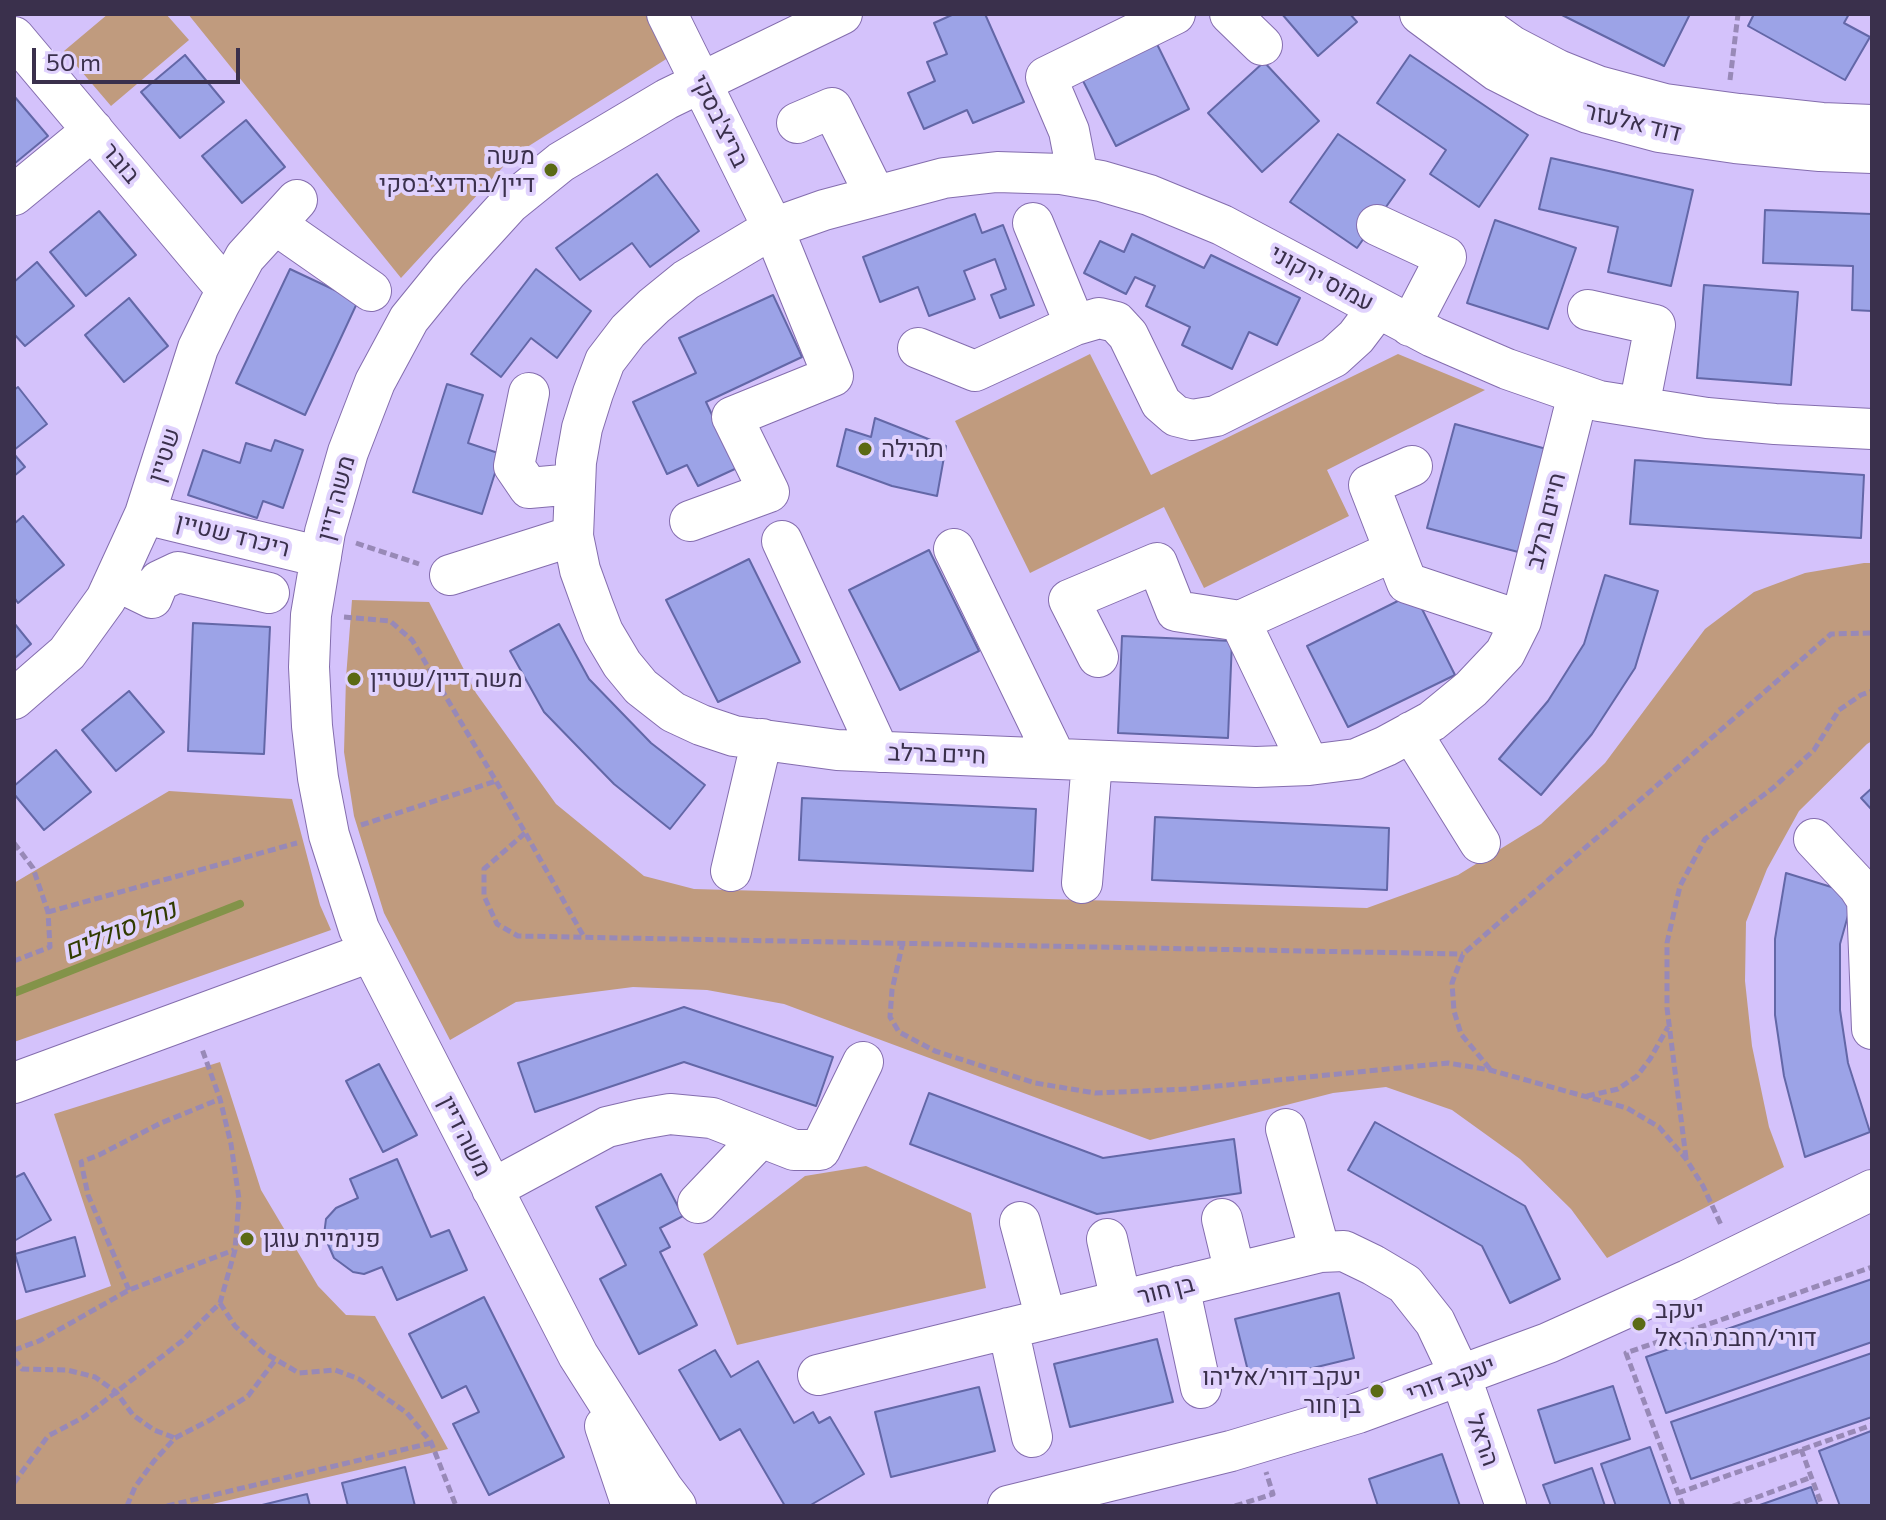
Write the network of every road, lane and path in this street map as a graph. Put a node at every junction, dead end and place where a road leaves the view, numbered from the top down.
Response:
1 (667, 14) edge
2 (842, 14) edge
3 (1175, 14) edge
4 (1230, 14) edge
5 (1420, 14) edge
6 (1467, 14) edge
7 (1738, 14) edge
8 (14, 37) edge
9 (1262, 45) dead end
10 (702, 82) junction
11 (1726, 112) junction
12 (797, 123) dead end
13 (1872, 125) edge
14 (93, 130) junction
15 (1872, 153) edge
16 (1078, 177) junction
17 (14, 195) edge
18 (875, 195) junction
19 (1033, 223) dead end
20 (1377, 225) dead end
21 (773, 228) junction
22 (227, 290) junction
23 (371, 291) dead end
24 (1588, 310) dead end
25 (1394, 317) junction
26 (1075, 325) junction
27 (918, 348) dead end
28 (529, 393) dead end
29 (1578, 394) junction
30 (1639, 407) junction
31 (1872, 429) edge
32 (1412, 466) dead end
33 (574, 484) junction
34 (145, 514) junction
35 (690, 521) dead end
36 (573, 536) junction
37 (782, 541) dead end
38 (323, 544) junction
39 (954, 549) dead end
40 (1394, 551) junction
41 (450, 575) joint
42 (115, 580) junction
43 (269, 593) dead end
44 (311, 615) junction
45 (1240, 621) junction
46 (1521, 621) junction
47 (1872, 633) edge
48 (1098, 657) dead end
49 (1872, 691) edge
50 (14, 699) edge
51 (1411, 732) junction
52 (762, 739) junction
53 (879, 752) junction
54 (1074, 760) junction
55 (1309, 765) junction
56 (496, 781) junction
57 (525, 833) junction
58 (329, 835) junction
59 (1814, 839) dead end
60 (14, 843) edge
61 (1480, 843) dead end
62 (731, 871) dead end
63 (1082, 883) dead end
64 (48, 912) junction
65 (584, 938) junction
66 (903, 942) junction
67 (1871, 946) edge
68 (370, 952) junction
69 (1463, 954) junction
70 (14, 961) edge
71 (191, 1018) junction
72 (1669, 1026) junction
73 (1872, 1029) edge
74 (863, 1062) dead end
75 (1490, 1070) junction
76 (14, 1083) edge
77 (1586, 1096) junction
78 (220, 1099) junction
79 (1286, 1129) dead end
80 (761, 1137) junction
81 (1686, 1159) junction
82 (492, 1189) junction
83 (1872, 1190) edge
84 (698, 1203) dead end
85 (1222, 1219) dead end
86 (1020, 1222) dead end
87 (1107, 1239) dead end
88 (235, 1250) junction
89 (1320, 1252) junction
90 (1735, 1256) junction
91 (1872, 1267) edge
92 (1235, 1273) junction
93 (1179, 1286) junction
94 (129, 1290) junction
95 (1121, 1301) junction
96 (220, 1303) junction
97 (1046, 1319) junction
98 (1008, 1328) junction
99 (14, 1350) edge
100 (578, 1355) junction
101 (14, 1359) edge
102 (276, 1359) junction
103 (818, 1375) dead end
104 (1460, 1375) junction
105 (1201, 1388) dead end
106 (116, 1392) junction
107 (599, 1410) junction
108 (1872, 1425) edge
109 (1032, 1437) dead end
110 (175, 1438) junction
111 (431, 1442) junction
112 (1258, 1443) junction
113 (1801, 1449) junction
114 (1812, 1477) junction
115 (14, 1483) edge
116 (1678, 1493) junction
117 (127, 1506) edge
118 (167, 1506) edge
119 (456, 1506) edge
120 (604, 1506) edge
121 (632, 1506) edge
122 (676, 1506) edge
123 (1008, 1506) edge
124 (1235, 1506) edge
125 (1506, 1506) edge
126 (1683, 1506) edge
127 (1733, 1506) edge
128 (1822, 1506) edge

1 - 10 street, בריצ'בסקי
2 - 10 street, משה דיין
3 - 16 street
4 - 9 street
5 - 15 street, דוד אלעזר
6 - 11 street, דוד אלעזר
7 - 11 path
8 - 14 street, בובר
10 - 21 street, בריצ'בסקי
10 - 38 street, משה דיין
11 - 13 street, דוד אלעזר
12 - 18 street
14 - 17 street
14 - 22 street, בובר
16 - 18 street, עמוס ירקוני
16 - 25 street, עמוס ירקוני
18 - 21 street, עמוס ירקוני
19 - 26 street
20 - 25 street
21 - 33 street, חיים ברלב
21 - 35 street, בריצ'בסקי
22 - 23 street, שטיין
22 - 34 street, שטיין
24 - 30 street
25 - 26 street
25 - 29 street, עמוס ירקוני
26 - 27 street
28 - 33 street
29 - 30 street, עמוס ירקוני
29 - 46 street, חיים ברלב
30 - 31 street, עמוס ירקוני
32 - 40 street
33 - 36 street, חיים ברלב
34 - 38 street, ריכרד שטיין
34 - 42 street, שטיין
36 - 41 street
36 - 52 street, חיים ברלב
37 - 53 street
38 - 41 path
38 - 44 street, משה דיין
39 - 54 street
40 - 45 street
40 - 46 street
42 - 43 street
42 - 50 street, שטיין
44 - 56 path
44 - 58 street, משה דיין
45 - 48 street
45 - 55 street
46 - 51 street, חיים ברלב
47 - 69 path
49 - 72 path
51 - 55 street, חיים ברלב
51 - 61 street
52 - 53 street, חיים ברלב
52 - 62 street
53 - 54 street, חיים ברלב
54 - 55 street, חיים ברלב
54 - 63 street
56 - 57 path
56 - 58 path
57 - 65 path
57 - 65 path
58 - 64 path
58 - 68 street, משה דיין
59 - 67 street
60 - 64 path
64 - 70 path
65 - 66 path
66 - 69 path
66 - 75 path
67 - 73 street
68 - 71 street
68 - 82 street, משה דיין
69 - 75 path
71 - 76 street
71 - 78 path
72 - 77 path
72 - 81 path
74 - 80 street, משה דיין
75 - 77 path
77 - 81 path
78 - 88 path
78 - 94 path
79 - 89 street
80 - 82 street, משה דיין
80 - 84 street
81 - 90 path
82 - 100 street, משה דיין
83 - 90 street, יעקב דורי
85 - 92 street
86 - 97 street
87 - 95 street
88 - 94 path
88 - 96 path
89 - 92 street, בן חור
89 - 104 street, בן חור
90 - 104 street, יעקב דורי
91 - 116 path
92 - 93 street, בן חור
93 - 95 street, בן חור
93 - 105 street
94 - 99 path
95 - 97 street, בן חור
96 - 102 path
96 - 106 path
97 - 98 street, בן חור
98 - 103 street, בן חור
98 - 109 street
100 - 107 street, משה דיין
100 - 122 street, משה דיין
101 - 106 path
102 - 110 path
102 - 111 path
104 - 112 street, יעקב דורי
104 - 125 street, הראל
106 - 110 path
106 - 115 path
107 - 120 street
107 - 121 street, משה דיין
108 - 113 path
110 - 117 path
111 - 118 path
111 - 119 path
112 - 123 street, יעקב דורי
112 - 124 path
113 - 114 path
113 - 116 path
114 - 127 path
114 - 128 path
116 - 126 path

